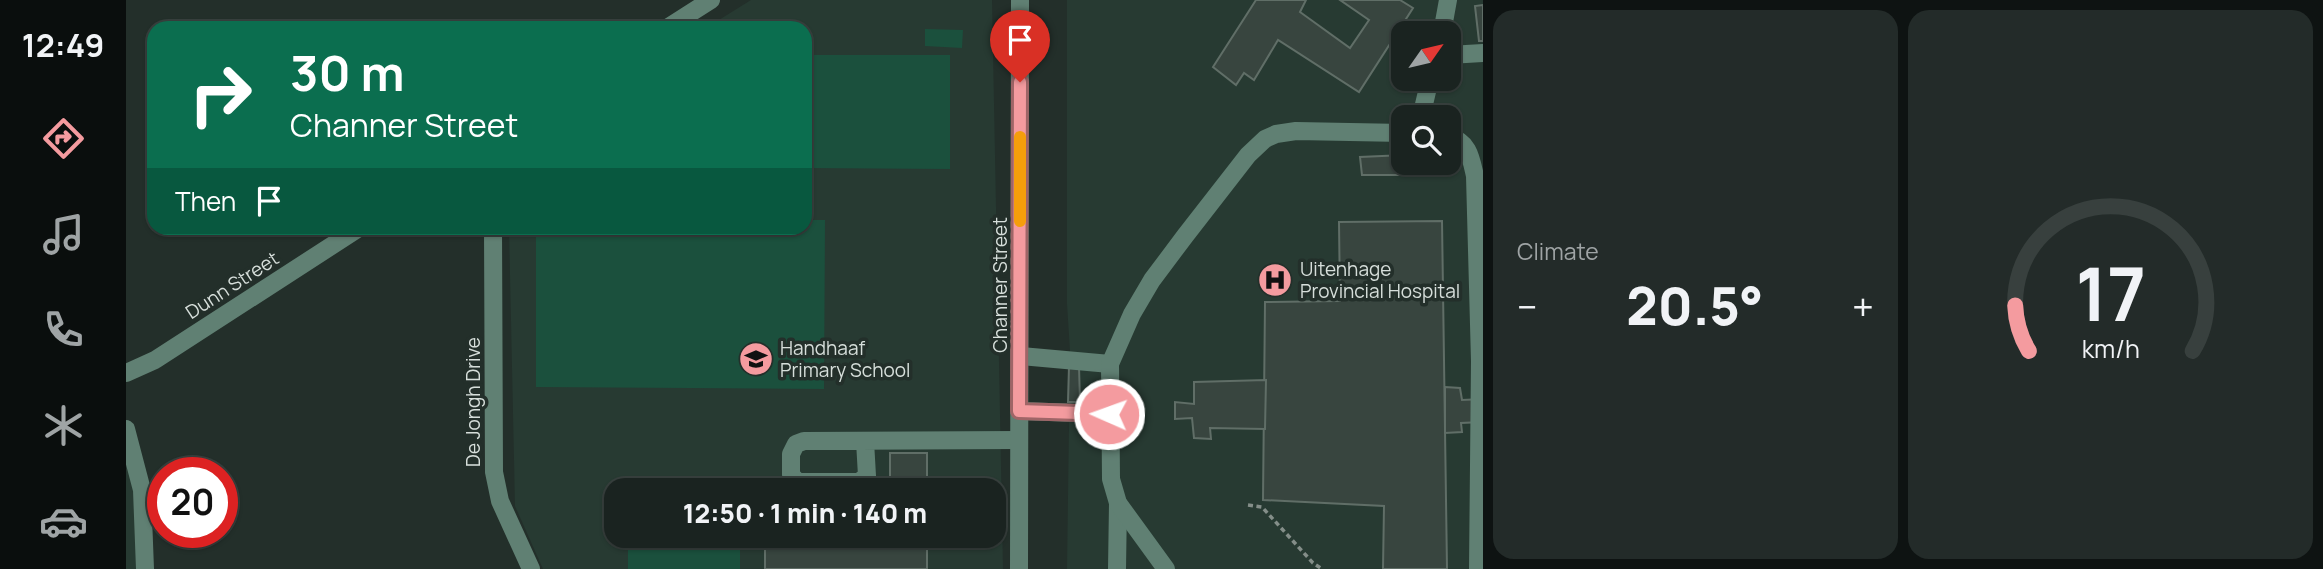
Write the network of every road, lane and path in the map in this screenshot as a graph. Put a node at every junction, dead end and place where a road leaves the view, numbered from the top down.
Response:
1 (711, 0) edge
2 (1020, 0) edge
3 (1448, 0) edge
4 (678, 21) edge
5 (1444, 21) edge
6 (1483, 53) edge
7 (1461, 54) edge
8 (1391, 133) edge
9 (1461, 143) edge
10 (348, 235) edge
11 (493, 235) edge
12 (1481, 287) edge
13 (1021, 356) junction
14 (1110, 364) junction
15 (126, 373) edge
16 (1019, 411) junction
17 (1109, 414) junction
18 (126, 429) edge
19 (1019, 440) junction
20 (865, 441) dead end
21 (1480, 499) edge
22 (1118, 503) junction
23 (1248, 505) dead end
24 (145, 569) edge
25 (531, 569) edge
26 (1019, 569) edge
27 (1117, 569) edge
28 (1167, 569) edge
29 (1322, 569) edge
30 (1478, 569) edge

1 - 4 street
2 - 13 street, Channer Street
3 - 5 street
6 - 7 street
8 - 14 street
9 - 12 street
10 - 15 street, Dunn Street
11 - 25 street, De Jongh Drive
12 - 21 street
13 - 14 street
13 - 16 street, Channer Street
14 - 17 street
16 - 17 street
16 - 19 street, Channer Street
17 - 22 street
18 - 24 street
19 - 20 street
19 - 26 street, Channer Street
21 - 30 street
22 - 27 street
22 - 28 street
23 - 29 path

